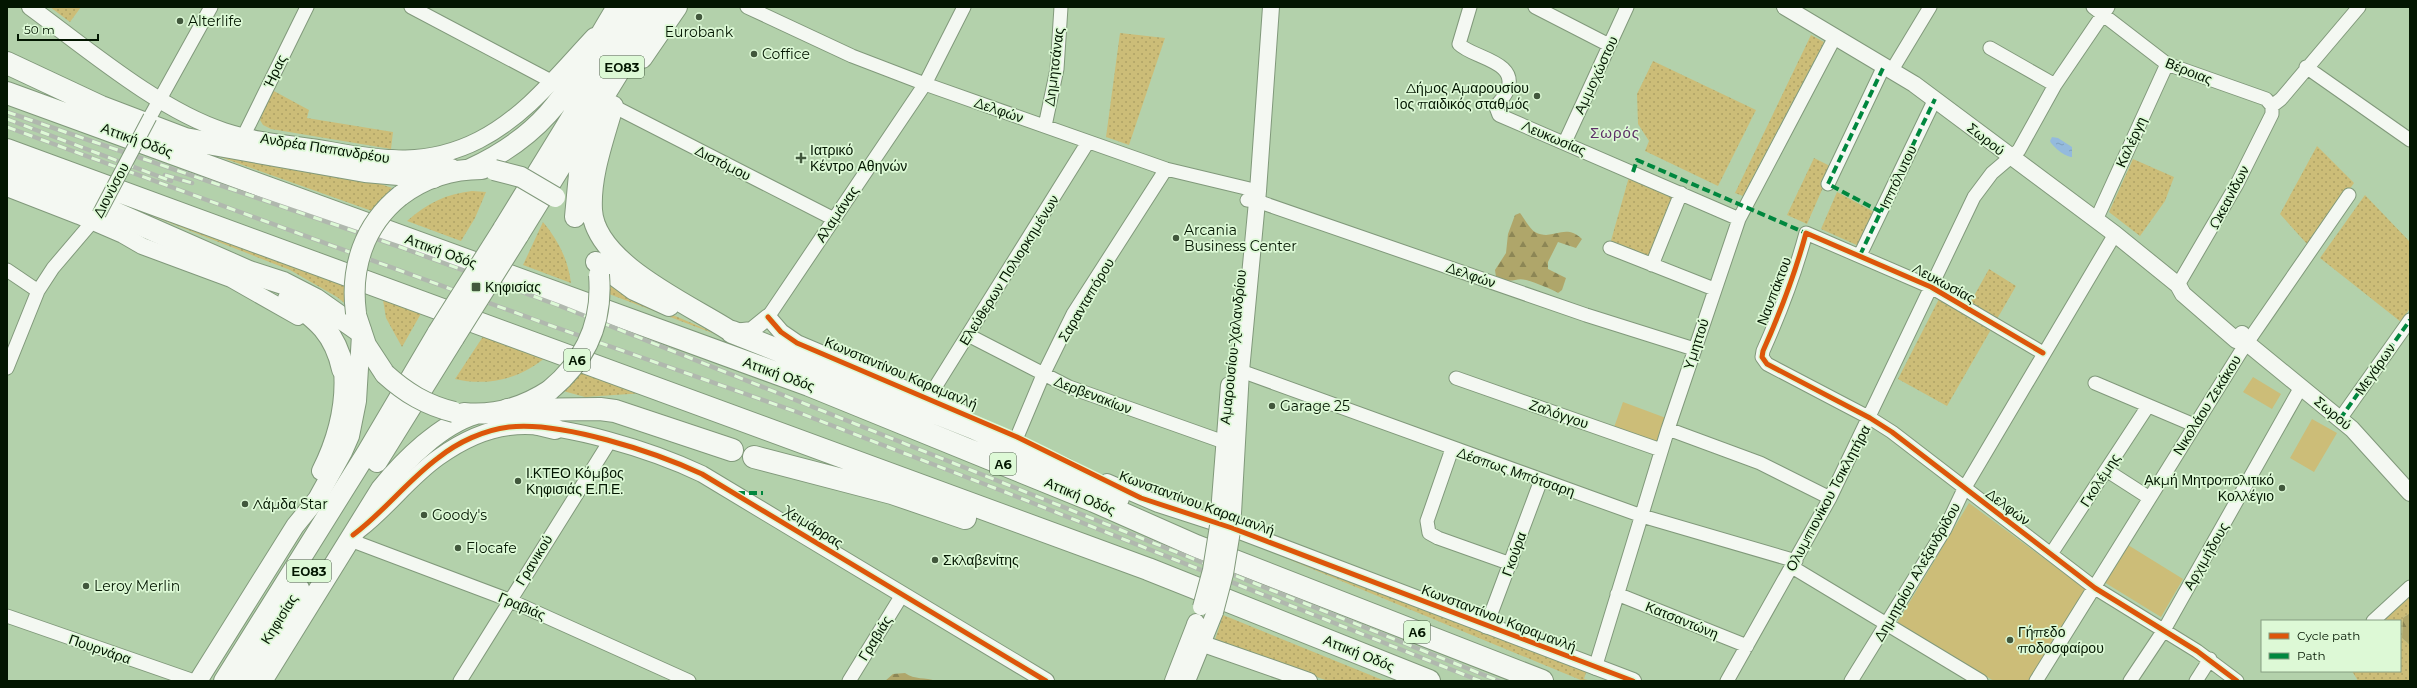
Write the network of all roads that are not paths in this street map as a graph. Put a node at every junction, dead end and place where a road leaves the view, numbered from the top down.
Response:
1 (30, 7) edge
2 (211, 7) edge
3 (307, 7) edge
4 (411, 7) edge
5 (639, 7) edge
6 (659, 7) edge
7 (677, 7) edge
8 (747, 7) edge
9 (964, 7) edge
10 (1061, 7) edge
11 (1262, 7) edge
12 (1271, 7) edge
13 (1470, 7) edge
14 (1535, 7) edge
15 (1627, 7) edge
16 (1785, 7) edge
17 (1930, 7) edge
18 (2359, 7) edge
19 (2101, 9) edge
20 (612, 14) edge
21 (1835, 37) junction
22 (1609, 45) junction
23 (1990, 48) dead end
24 (7, 62) edge
25 (2167, 64) junction
26 (2306, 67) junction
27 (1888, 68) junction
28 (551, 81) junction
29 (925, 84) junction
30 (2055, 85) junction
31 (7, 93) edge
32 (159, 99) junction
33 (1935, 99) junction
34 (613, 106) junction
35 (2272, 106) junction
36 (1045, 126) junction
37 (244, 135) junction
38 (2410, 140) edge
39 (1088, 142) junction
40 (1565, 142) junction
41 (7, 150) edge
42 (2011, 158) junction
43 (390, 160) junction
44 (470, 169) junction
45 (1166, 169) junction
46 (7, 171) edge
47 (433, 177) junction
48 (1828, 184) dead end
49 (7, 188) edge
50 (1681, 193) junction
51 (1252, 195) junction
52 (2349, 195) dead end
53 (572, 214) junction
54 (96, 218) junction
55 (834, 219) junction
56 (1739, 219) junction
57 (2096, 220) junction
58 (510, 233) junction
59 (1806, 233) joint
60 (2115, 234) junction
61 (1610, 248) dead end
62 (1860, 255) junction
63 (1652, 264) junction
64 (598, 267) junction
65 (7, 270) edge
66 (249, 272) junction
67 (2178, 285) junction
68 (1931, 287) junction
69 (1714, 289) junction
70 (38, 291) junction
71 (768, 317) junction
72 (2410, 320) edge
73 (360, 330) junction
74 (732, 332) junction
75 (446, 335) junction
76 (968, 335) junction
77 (2247, 343) junction
78 (11, 345) edge
79 (1694, 348) junction
80 (2043, 353) junction
81 (1762, 357) joint
82 (7, 368) edge
83 (343, 369) junction
84 (1241, 372) junction
85 (1043, 375) junction
86 (1456, 378) dead end
87 (2095, 383) dead end
88 (2301, 387) junction
89 (929, 397) junction
90 (2148, 406) junction
91 (491, 412) junction
92 (1870, 418) junction
93 (2340, 419) junction
94 (2194, 425) junction
95 (555, 429) junction
96 (1668, 429) junction
97 (1017, 437) junction
98 (610, 441) junction
99 (1224, 442) junction
100 (1452, 449) junction
101 (732, 450) dead end
102 (1661, 450) junction
103 (754, 457) dead end
104 (2106, 470) junction
105 (1541, 480) junction
106 (1964, 489) junction
107 (2410, 493) edge
108 (1830, 498) junction
109 (2148, 498) junction
110 (1642, 516) junction
111 (295, 526) junction
112 (1225, 527) junction
113 (351, 537) junction
114 (1196, 546) junction
115 (2051, 554) junction
116 (1511, 564) junction
117 (1794, 564) junction
118 (2410, 587) edge
119 (2095, 588) junction
120 (1617, 594) junction
121 (902, 595) junction
122 (509, 600) junction
123 (1215, 607) junction
124 (7, 616) edge
125 (2374, 620) edge
126 (1196, 624) junction
127 (1888, 624) junction
128 (1486, 626) junction
129 (2164, 630) junction
130 (1204, 643) junction
131 (1747, 646) junction
132 (2210, 659) junction
133 (1595, 668) junction
134 (194, 681) edge
135 (198, 681) edge
136 (224, 681) edge
137 (241, 681) edge
138 (262, 681) edge
139 (460, 681) edge
140 (689, 681) edge
141 (849, 681) edge
142 (1046, 681) edge
143 (1173, 681) edge
144 (1187, 681) edge
145 (1309, 681) edge
146 (1428, 681) edge
147 (1542, 681) edge
148 (1633, 681) edge
149 (1727, 681) edge
150 (1851, 681) edge
151 (1981, 681) edge
152 (2036, 681) edge
153 (2130, 681) edge
154 (2196, 681) edge
155 (2237, 681) edge

1 - 32 street, Ανδρέα Παπανδρέου
2 - 32 street, Διονύσου
3 - 37 street, Ήρας
4 - 28 street
5 - 58 main road, Κηφισίας / ΕΟ83
6 - 58 main road, Κηφισίας / ΕΟ83
7 - 34 main road
8 - 29 street, Δελφών
9 - 29 street, Αλαμάνας
10 - 36 street, Δημητσάνας
11 - 51 street, Αμαρουσίου-Χαλανδρίου
12 - 51 street, Αμαρουσίου-Χαλανδρίου
13 - 40 street, Λευκωσίας
14 - 22 street
15 - 22 street, Αμμοχώστου
16 - 21 street, Σωρού
17 - 27 street
18 - 26 street
19 - 25 street, Βέροιας
19 - 30 street, Ολυμπιονίκου Τσικλητήρα
20 - 28 street, Ανδρέα Παπανδρέου
20 - 44 main road
21 - 27 street, Σωρού
21 - 56 street, Υμηττού
22 - 40 street, Αμμοχώστου
23 - 30 street
24 - 47 highway
25 - 35 street, Βέροιας
25 - 57 street, Καλέργη
26 - 35 street
26 - 38 street
27 - 33 street, Σωρού
27 - 48 street
28 - 43 street, Ανδρέα Παπανδρέου
29 - 36 street, Δελφών
29 - 55 street, Αλαμάνας
30 - 42 street, Ολυμπιονίκου Τσικλητήρα
31 - 114 highway, Αττική Οδός / Α6
32 - 37 street, Ανδρέα Παπανδρέου
32 - 54 street, Διονύσου, bridge
33 - 42 street, Σωρού
33 - 62 street, Ιππόλυτου
34 - 53 main road
34 - 55 street, Διστόμου
34 - 74 main road
35 - 67 street, Ωκεανίδων
36 - 39 street, Δελφών
37 - 43 street, Ανδρέα Παπανδρέου
39 - 45 street, Δελφών
39 - 76 street, Ελεύθερων Πολιορκημένων
40 - 50 street, Λευκωσίας
41 - 123 highway, Αττική Οδός / Α6
42 - 57 street, Σωρού
42 - 68 street, Ολυμπιονίκου Τσικλητήρα
43 - 44 main road, Κηφισίας
44 - 47 main road
44 - 53 main road, Κηφισίας, bridge
45 - 51 street, Δελφών
45 - 85 street, Σαρανταπόρου
46 - 66 highway
47 - 73 main road, bridge
49 - 54 street
50 - 56 street, Λευκωσίας
50 - 63 street
51 - 79 street, Δελφών
51 - 84 street, Αμαρουσίου-Χαλανδρίου
51 - 99 street, Αμαρουσίου-Χαλανδρίου
52 - 77 street, Νικολάου Ζεκάκου
53 - 64 main road, Κηφισίας
54 - 70 street, Διονύσου
54 - 83 street
55 - 71 street, Αλαμάνας
56 - 69 street, Υμηττού
57 - 60 street, Σωρού
58 - 75 main road, Κηφισίας / ΕΟ83, bridge
59 - 62 street, Λευκωσίας
59 - 81 street, Ναυπάκτου
60 - 67 street, Σωρού
60 - 80 street, Δημητρίου Αλεξανδρίδου
61 - 63 street
62 - 68 street, Λευκωσίας
63 - 69 street
64 - 74 main road
64 - 91 main road, Κηφισίας, bridge
65 - 70 street
66 - 73 highway
66 - 83 highway
67 - 77 street, Σωρού
68 - 80 street, Λευκωσίας
68 - 92 street, Ολυμπιονίκου Τσικλητήρα
69 - 79 street, Υμηττού
70 - 78 street, Διονύσου
71 - 74 street
71 - 89 street, Κωνσταντίνου Καραμανλή
72 - 93 street, Μεγάρων
73 - 91 main road, bridge
73 - 111 main road
74 - 114 highway
75 - 136 main road, Κηφισίας / ΕΟ83
75 - 137 main road, Κηφισίας / ΕΟ83
76 - 85 street, Δερβενακίων
76 - 89 street, Ελεύθερων Πολιορκημένων
77 - 88 street, Σωρού
77 - 94 street, Νικολάου Ζεκάκου
78 - 82 street, Διονύσου
79 - 96 street, Υμηττού
80 - 106 street, Δημητρίου Αλεξανδρίδου
81 - 92 street, Δελφών
83 - 111 main road
84 - 100 street, Δέσπως Μπότσαρη
84 - 112 street, Αμαρουσίου-Χαλανδρίου
85 - 97 street, Σαρανταπόρου
85 - 99 street, Δερβενακίων
86 - 102 street, Ζαλόγγου
87 - 90 street
88 - 93 street, Σωρού
88 - 129 street, Αρχιμήδους
89 - 97 street, Κωνσταντίνου Καραμανλή
90 - 94 street
90 - 104 street, Γκολέμης
91 - 95 main road
91 - 101 highway
91 - 113 main road, Κηφισίας
92 - 106 street, Δελφών
92 - 108 street, Ολυμπιονίκου Τσικλητήρα
93 - 107 street, Σωρού
94 - 109 street, Νικολάου Ζεκάκου
95 - 98 street, Χειμάρρας
95 - 113 street, Χειμάρρας
96 - 102 street, Υμηττού
96 - 108 street
97 - 112 street, Κωνσταντίνου Καραμανλή
98 - 121 street, Χειμάρρας
98 - 122 street, Γρανικού
99 - 112 street, Αμαρουσίου-Χαλανδρίου
100 - 105 street, Δέσπως Μπότσαρη
100 - 116 street
102 - 110 street, Υμηττού
103 - 123 highway
104 - 109 street
104 - 115 street, Γκολέμης
105 - 110 street, Δέσπως Μπότσαρη
105 - 116 street, Γκούρα
106 - 115 street, Δελφών
106 - 127 street, Δημητρίου Αλεξανδρίδου
108 - 117 street, Ολυμπιονίκου Τσικλητήρα
109 - 119 street, Νικολάου Ζεκάκου
110 - 117 street, Δέσπως Μπότσαρη
110 - 120 street, Υμηττού
111 - 135 main road
112 - 123 street, Αμαρουσίου-Χαλανδρίου, bridge
112 - 128 street, Κωνσταντίνου Καραμανλή
113 - 122 street, Γραβιάς
113 - 138 main road, Κηφισίας
114 - 147 highway, Αττική Οδός / Α6
115 - 119 street, Δελφών
116 - 128 street, Γκούρα
117 - 127 street, Δέσπως Μπότσαρη
117 - 131 street, Ολυμπιονίκου Τσικλητήρα
118 - 125 street
119 - 129 street, Δελφών
119 - 152 street, Νικολάου Ζεκάκου
120 - 131 street, Κατσαντώνη
120 - 133 street, Υμηττού
121 - 141 street, Γραβιάς
121 - 142 street, Χειμάρρας
122 - 139 street, Γρανικού
122 - 140 street, Γραβιάς
123 - 126 street, Αμαρουσίου-Χαλανδρίου
123 - 130 street, Αμαρουσίου-Χαλανδρίου
123 - 146 highway, Αττική Οδός / Α6
124 - 134 street, Πουρνάρα
126 - 130 street
126 - 143 street, Αμαρουσίου-Χαλανδρίου
127 - 150 street, Δημητρίου Αλεξανδρίδου
127 - 151 street, Δέσπως Μπότσαρη
128 - 133 street, Κωνσταντίνου Καραμανλή
129 - 132 street, Δελφών
129 - 153 street, Αρχιμήδους
130 - 144 street, Αμαρουσίου-Χαλανδρίου
130 - 145 street
131 - 149 street, Ολυμπιονίκου Τσικλητήρα
132 - 154 street
132 - 155 street, Δελφών
133 - 148 street, Κωνσταντίνου Καραμανλή

